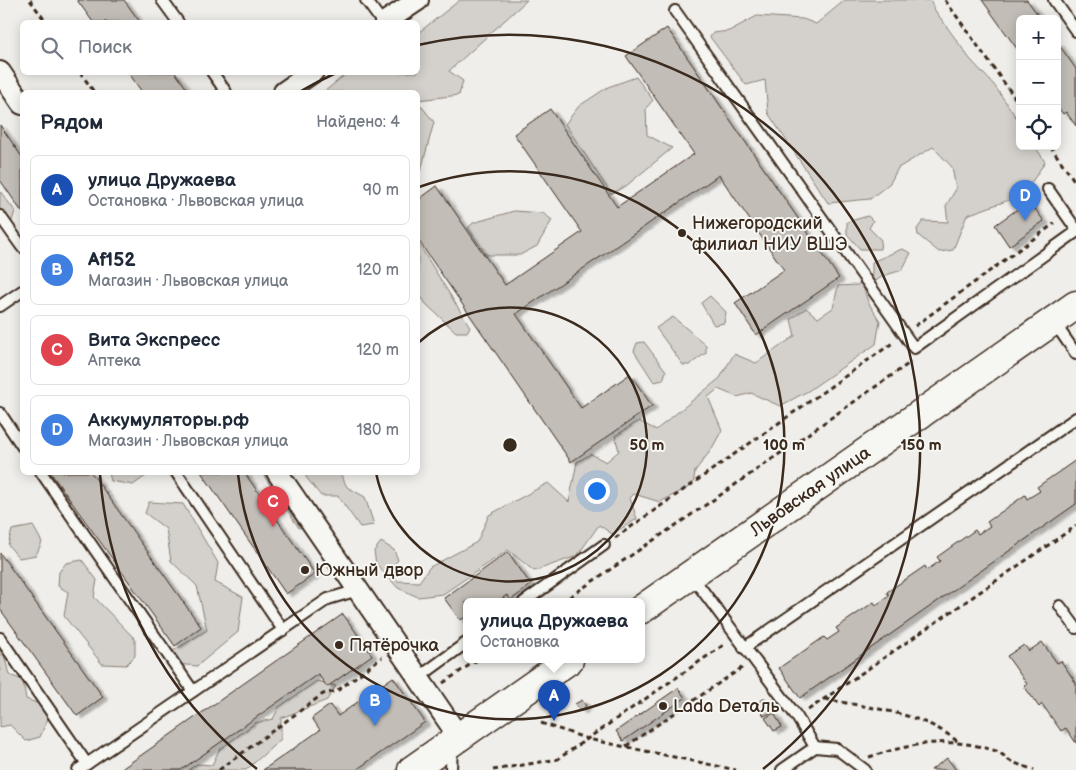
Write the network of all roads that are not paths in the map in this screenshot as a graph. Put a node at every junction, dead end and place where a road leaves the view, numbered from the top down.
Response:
1 (162, 0) edge
2 (366, 0) edge
3 (418, 0) edge
4 (1054, 0) edge
5 (675, 11) dead end
6 (177, 20) edge
7 (382, 20) edge
8 (387, 20) edge
9 (1076, 31) edge
10 (0, 72) edge
11 (214, 75) edge
12 (309, 75) edge
13 (225, 90) edge
14 (287, 90) edge
15 (20, 101) edge
16 (1048, 189) dead end
17 (0, 216) edge
18 (1076, 231) edge
19 (20, 245) edge
20 (20, 292) edge
21 (1076, 305) edge
22 (0, 306) edge
23 (1053, 321) junction
24 (1076, 354) edge
25 (0, 413) edge
26 (1076, 418) edge
27 (20, 443) edge
28 (43, 475) edge
29 (178, 475) edge
30 (279, 475) edge
31 (604, 545) road end
32 (691, 574) junction
33 (358, 590) junction
34 (530, 598) edge
35 (1060, 606) dead end
36 (645, 607) edge
37 (1076, 628) edge
38 (282, 630) junction
39 (0, 638) edge
40 (463, 646) edge
41 (744, 648) junction
42 (565, 663) edge
43 (423, 685) junction
44 (193, 691) junction
45 (456, 739) junction
46 (815, 747) junction
47 (87, 764) junction
48 (78, 770) edge
49 (412, 770) edge
50 (451, 770) edge
51 (782, 770) edge
52 (865, 770) edge

1 - 6 lane
2 - 7 lane
3 - 8 street
4 - 9 lane
5 - 18 lane
10 - 15 street
11 - 13 lane
12 - 14 street
16 - 18 lane
17 - 19 lane
20 - 22 lane
21 - 23 main road, Львовская улица
23 - 24 lane
23 - 32 main road, Львовская улица
25 - 27 lane
26 - 41 lane
28 - 44 lane
29 - 38 lane
30 - 33 street
31 - 34 lane
32 - 36 main road, Львовская улица
32 - 41 lane
33 - 38 lane
33 - 43 street
35 - 37 lane
38 - 44 lane
39 - 47 lane
40 - 43 lane
41 - 46 lane
42 - 45 main road
43 - 45 street
44 - 47 lane
45 - 49 main road
45 - 50 lane
46 - 51 lane
46 - 52 lane
47 - 48 lane

